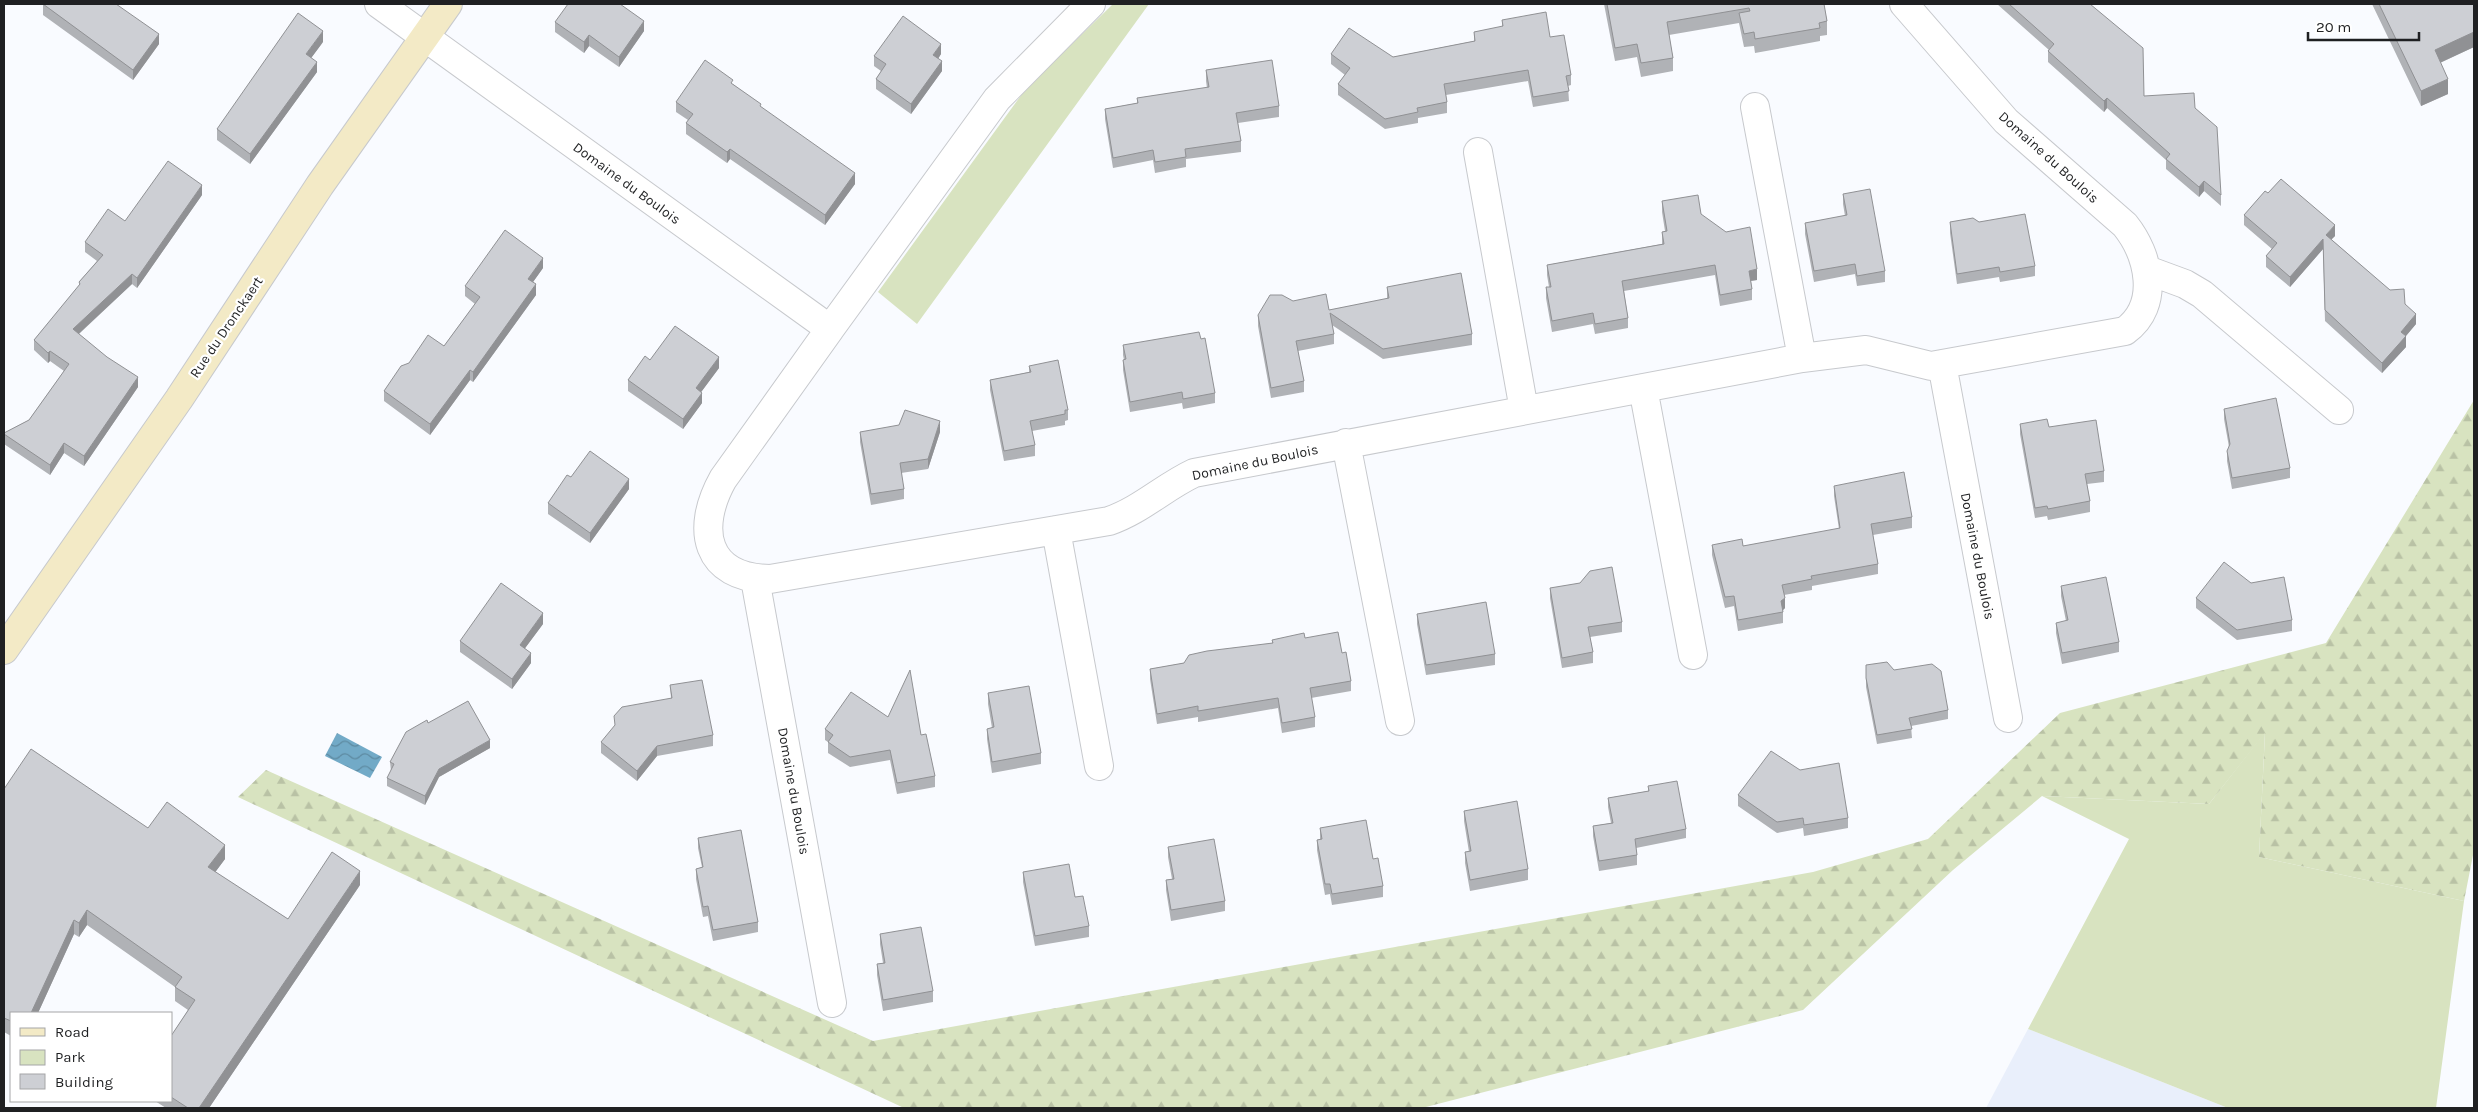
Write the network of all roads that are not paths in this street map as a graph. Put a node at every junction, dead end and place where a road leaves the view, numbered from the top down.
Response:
1 (379, 4) edge
2 (448, 4) edge
3 (1092, 4) edge
4 (1904, 4) edge
5 (425, 36) junction
6 (1755, 106) dead end
7 (1478, 152) dead end
8 (2147, 270) junction
9 (830, 330) junction
10 (1802, 358) junction
11 (1942, 364) junction
12 (1643, 388) junction
13 (1524, 410) junction
14 (2340, 410) dead end
15 (1346, 443) junction
16 (1056, 530) junction
17 (755, 579) junction
18 (4, 650) edge
19 (1693, 655) dead end
20 (2008, 718) dead end
21 (1400, 721) dead end
22 (1099, 766) dead end
23 (832, 1003) dead end

1 - 5 street, Domaine du Boulois
2 - 5 main road, Rue du Dronckaert
3 - 9 street, Domaine du Boulois
4 - 8 street, Domaine du Boulois
5 - 9 street, Domaine du Boulois
5 - 18 main road, Rue du Dronckaert
6 - 10 street
7 - 13 street
8 - 11 street, Domaine du Boulois
8 - 14 street
9 - 17 street, Domaine du Boulois
10 - 11 street, Domaine du Boulois
10 - 12 street, Domaine du Boulois
11 - 20 street, Domaine du Boulois
12 - 13 street, Domaine du Boulois
12 - 19 street
13 - 15 street, Domaine du Boulois
15 - 16 street, Domaine du Boulois
15 - 21 street
16 - 17 street, Domaine du Boulois
16 - 22 street
17 - 23 street, Domaine du Boulois

